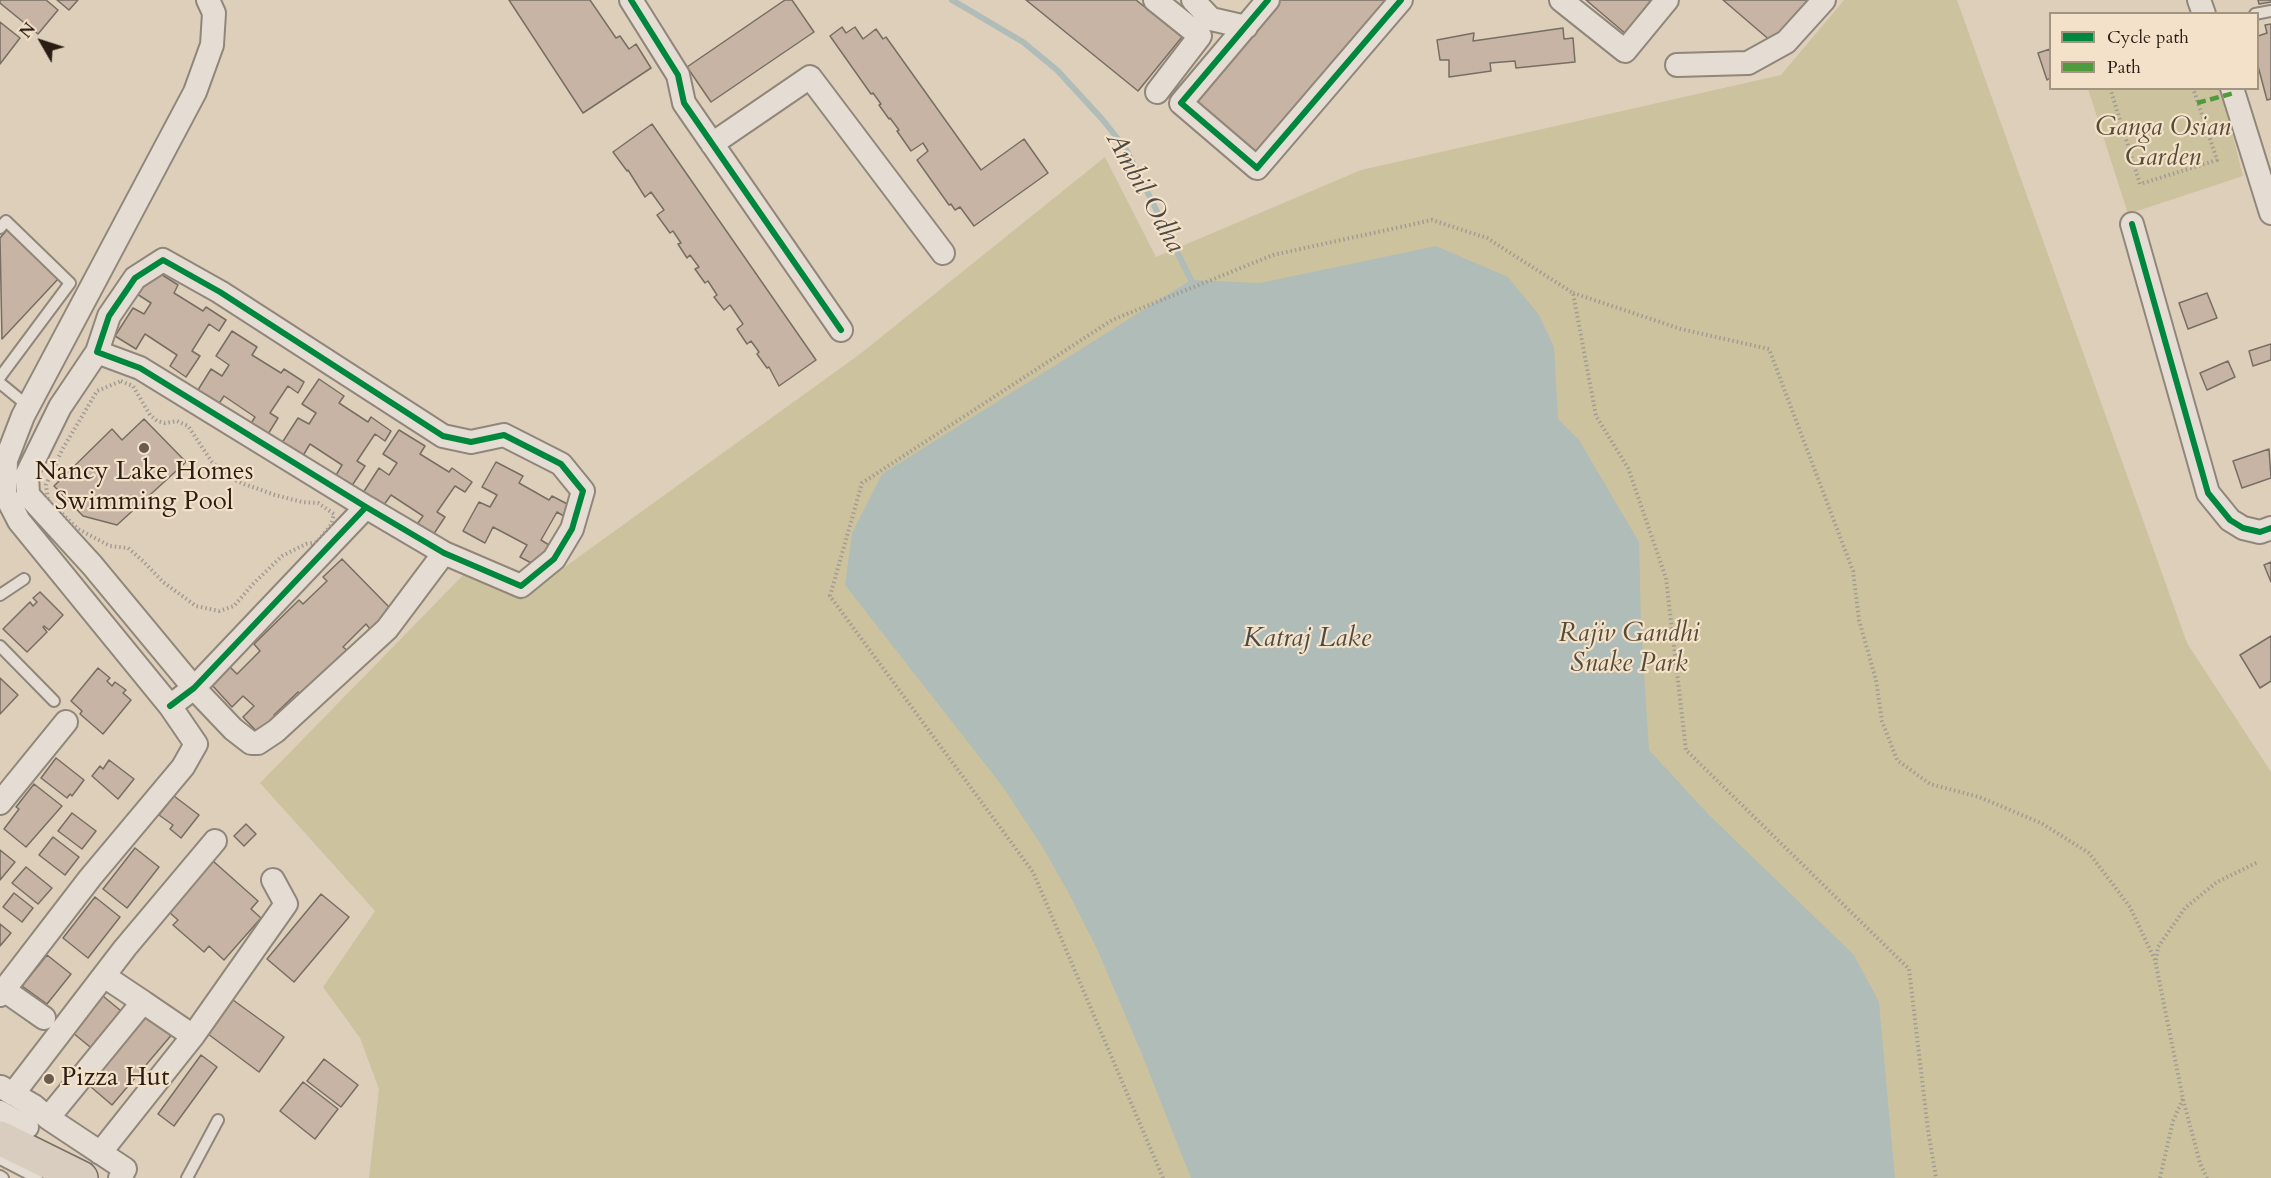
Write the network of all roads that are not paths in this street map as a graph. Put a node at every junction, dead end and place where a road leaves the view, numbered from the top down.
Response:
1 (208, 0) edge
2 (631, 0) edge
3 (1155, 0) edge
4 (1193, 0) edge
5 (1268, 0) edge
6 (1401, 0) edge
7 (1561, 0) edge
8 (1667, 0) edge
9 (1824, 0) edge
10 (1245, 27) junction
11 (1677, 65) dead end
12 (2233, 90) edge
13 (1156, 92) dead end
14 (712, 144) junction
15 (2271, 213) edge
16 (2132, 224) dead end
17 (0, 228) edge
18 (943, 253) dead end
19 (841, 330) dead end
20 (97, 352) junction
21 (0, 377) edge
22 (0, 383) edge
23 (28, 406) junction
24 (366, 507) junction
25 (2271, 528) edge
26 (444, 553) junction
27 (24, 579) dead end
28 (0, 595) edge
29 (0, 646) edge
30 (194, 688) junction
31 (54, 701) dead end
32 (170, 706) junction
33 (66, 722) dead end
34 (0, 803) edge
35 (215, 841) dead end
36 (273, 880) dead end
37 (104, 976) junction
38 (2, 993) edge
39 (143, 1002) junction
40 (44, 1018) dead end
41 (193, 1036) junction
42 (7, 1090) edge
43 (0, 1112) edge
44 (48, 1118) junction
45 (218, 1120) dead end
46 (13, 1133) edge
47 (0, 1159) edge
48 (90, 1165) edge
49 (32, 1175) edge
50 (128, 1175) edge
51 (187, 1178) edge

1 - 23 street
2 - 14 street
3 - 13 street
4 - 10 street
5 - 10 street
6 - 10 street
7 - 8 street
9 - 11 street
12 - 15 street
14 - 18 street
14 - 19 street
16 - 25 street
17 - 21 lane
20 - 24 street
20 - 26 street
20 - 30 street
22 - 23 lane
23 - 32 street
24 - 26 street
24 - 30 street
26 - 30 street
27 - 28 lane
29 - 31 lane
30 - 32 street
32 - 38 street
33 - 34 street
35 - 37 street
36 - 41 street
37 - 39 street
37 - 42 street
38 - 40 street
39 - 41 street
39 - 44 street
41 - 48 street
42 - 44 street
43 - 46 street
44 - 48 street
45 - 51 lane
46 - 48 highway
47 - 49 lane
48 - 50 street

